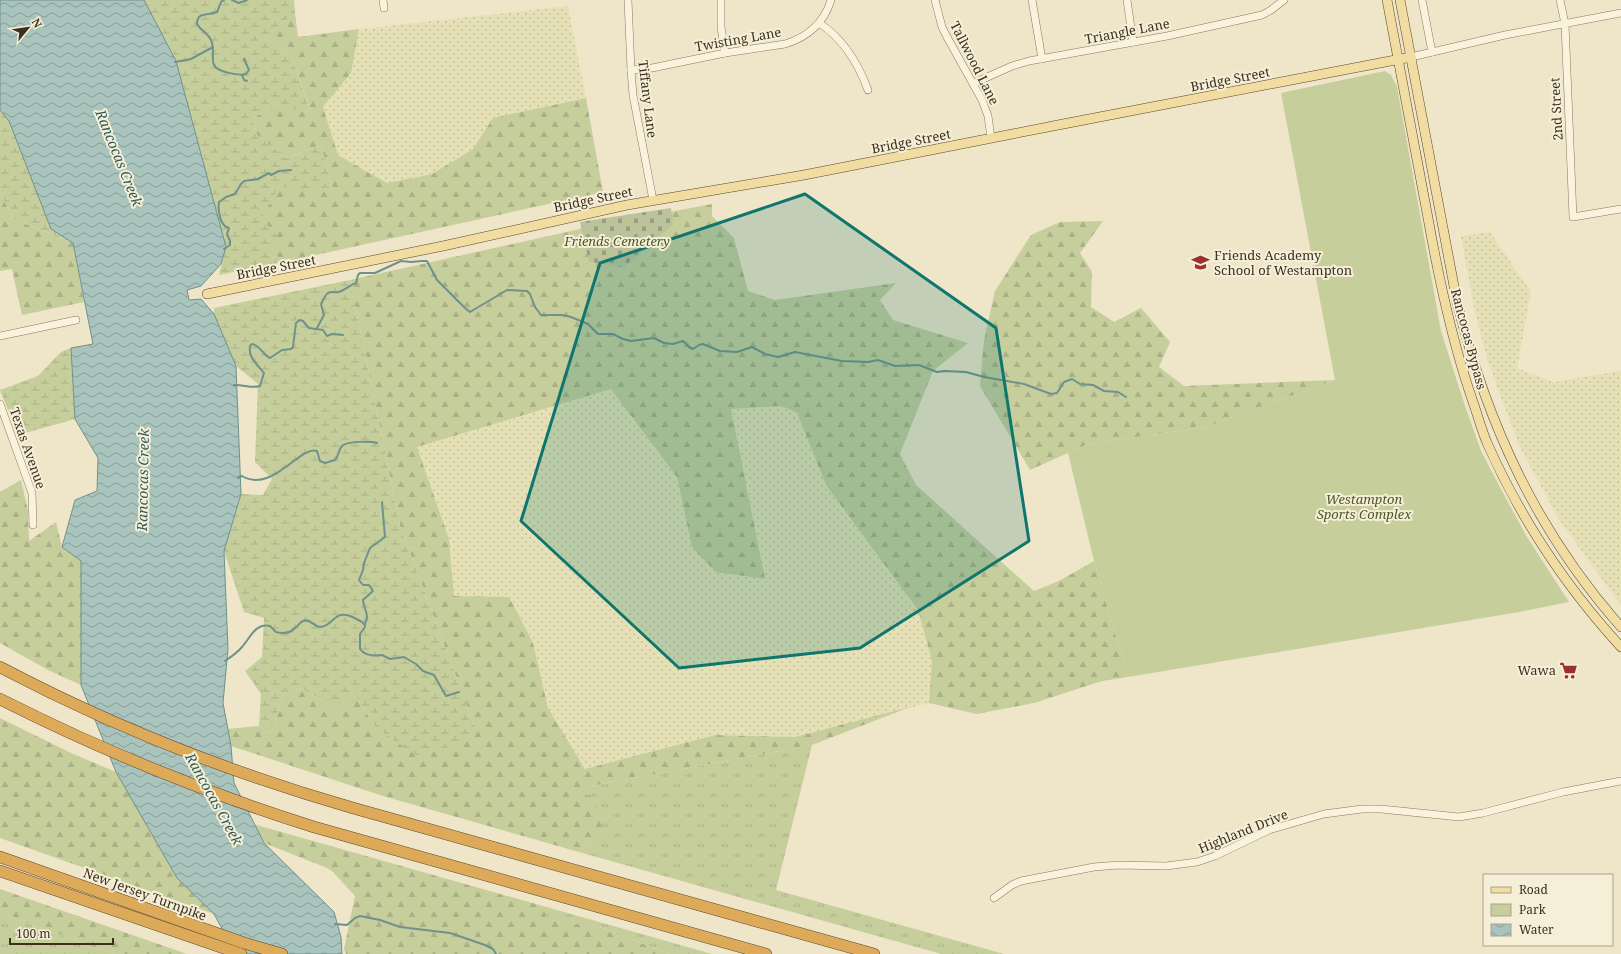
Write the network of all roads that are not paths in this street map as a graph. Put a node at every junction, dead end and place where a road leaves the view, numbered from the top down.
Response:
1 (383, 0) edge
2 (628, 0) edge
3 (720, 0) edge
4 (831, 0) edge
5 (935, 0) edge
6 (1032, 0) edge
7 (1127, 0) edge
8 (1284, 0) edge
9 (1387, 0) edge
10 (1400, 0) edge
11 (1422, 0) edge
12 (1560, 0) edge
13 (384, 8) dead end
14 (1621, 13) edge
15 (819, 23) junction
16 (1565, 24) junction
17 (1133, 42) junction
18 (1432, 52) junction
19 (725, 53) junction
20 (1411, 57) junction
21 (1042, 59) junction
22 (1398, 59) junction
23 (630, 70) junction
24 (974, 83) junction
25 (868, 90) dead end
26 (991, 138) junction
27 (652, 200) junction
28 (1621, 209) edge
29 (207, 294) dead end
30 (76, 320) dead end
31 (0, 336) edge
32 (0, 404) edge
33 (33, 525) dead end
34 (1621, 627) edge
35 (1621, 647) edge
36 (0, 667) edge
37 (0, 699) edge
38 (1621, 781) edge
39 (0, 857) edge
40 (0, 871) edge
41 (994, 898) dead end
42 (241, 954) edge
43 (282, 954) edge
44 (766, 954) edge
45 (874, 954) edge

1 - 13 street
2 - 23 street, Tiffany Lane
3 - 19 street
4 - 15 street, Twisting Lane
5 - 24 street, Tallwood Lane
6 - 21 street
7 - 17 street
8 - 17 street, Triangle Lane
9 - 22 main road, Rancocas Bypass
10 - 20 main road, Rancocas Bypass
11 - 18 street
12 - 16 street, 2nd Street
14 - 16 street, Bridge Street
15 - 19 street, Twisting Lane
15 - 25 street
16 - 18 street, Bridge Street
16 - 28 street, 2nd Street
17 - 21 street, Triangle Lane
18 - 20 street, Bridge Street
19 - 23 street, Twisting Lane
20 - 22 main road, Bridge Street
20 - 34 main road, Rancocas Bypass
21 - 24 street, Triangle Lane
22 - 26 main road, Bridge Street
22 - 35 main road, Rancocas Bypass
23 - 27 street, Tiffany Lane
24 - 26 street, Tallwood Lane
26 - 27 main road, Bridge Street
27 - 29 main road, Bridge Street
30 - 31 street
32 - 33 street, Texas Avenue
36 - 45 highway
37 - 44 highway
38 - 41 street, Highland Drive
39 - 43 highway, New Jersey Turnpike
40 - 42 highway, New Jersey Turnpike

